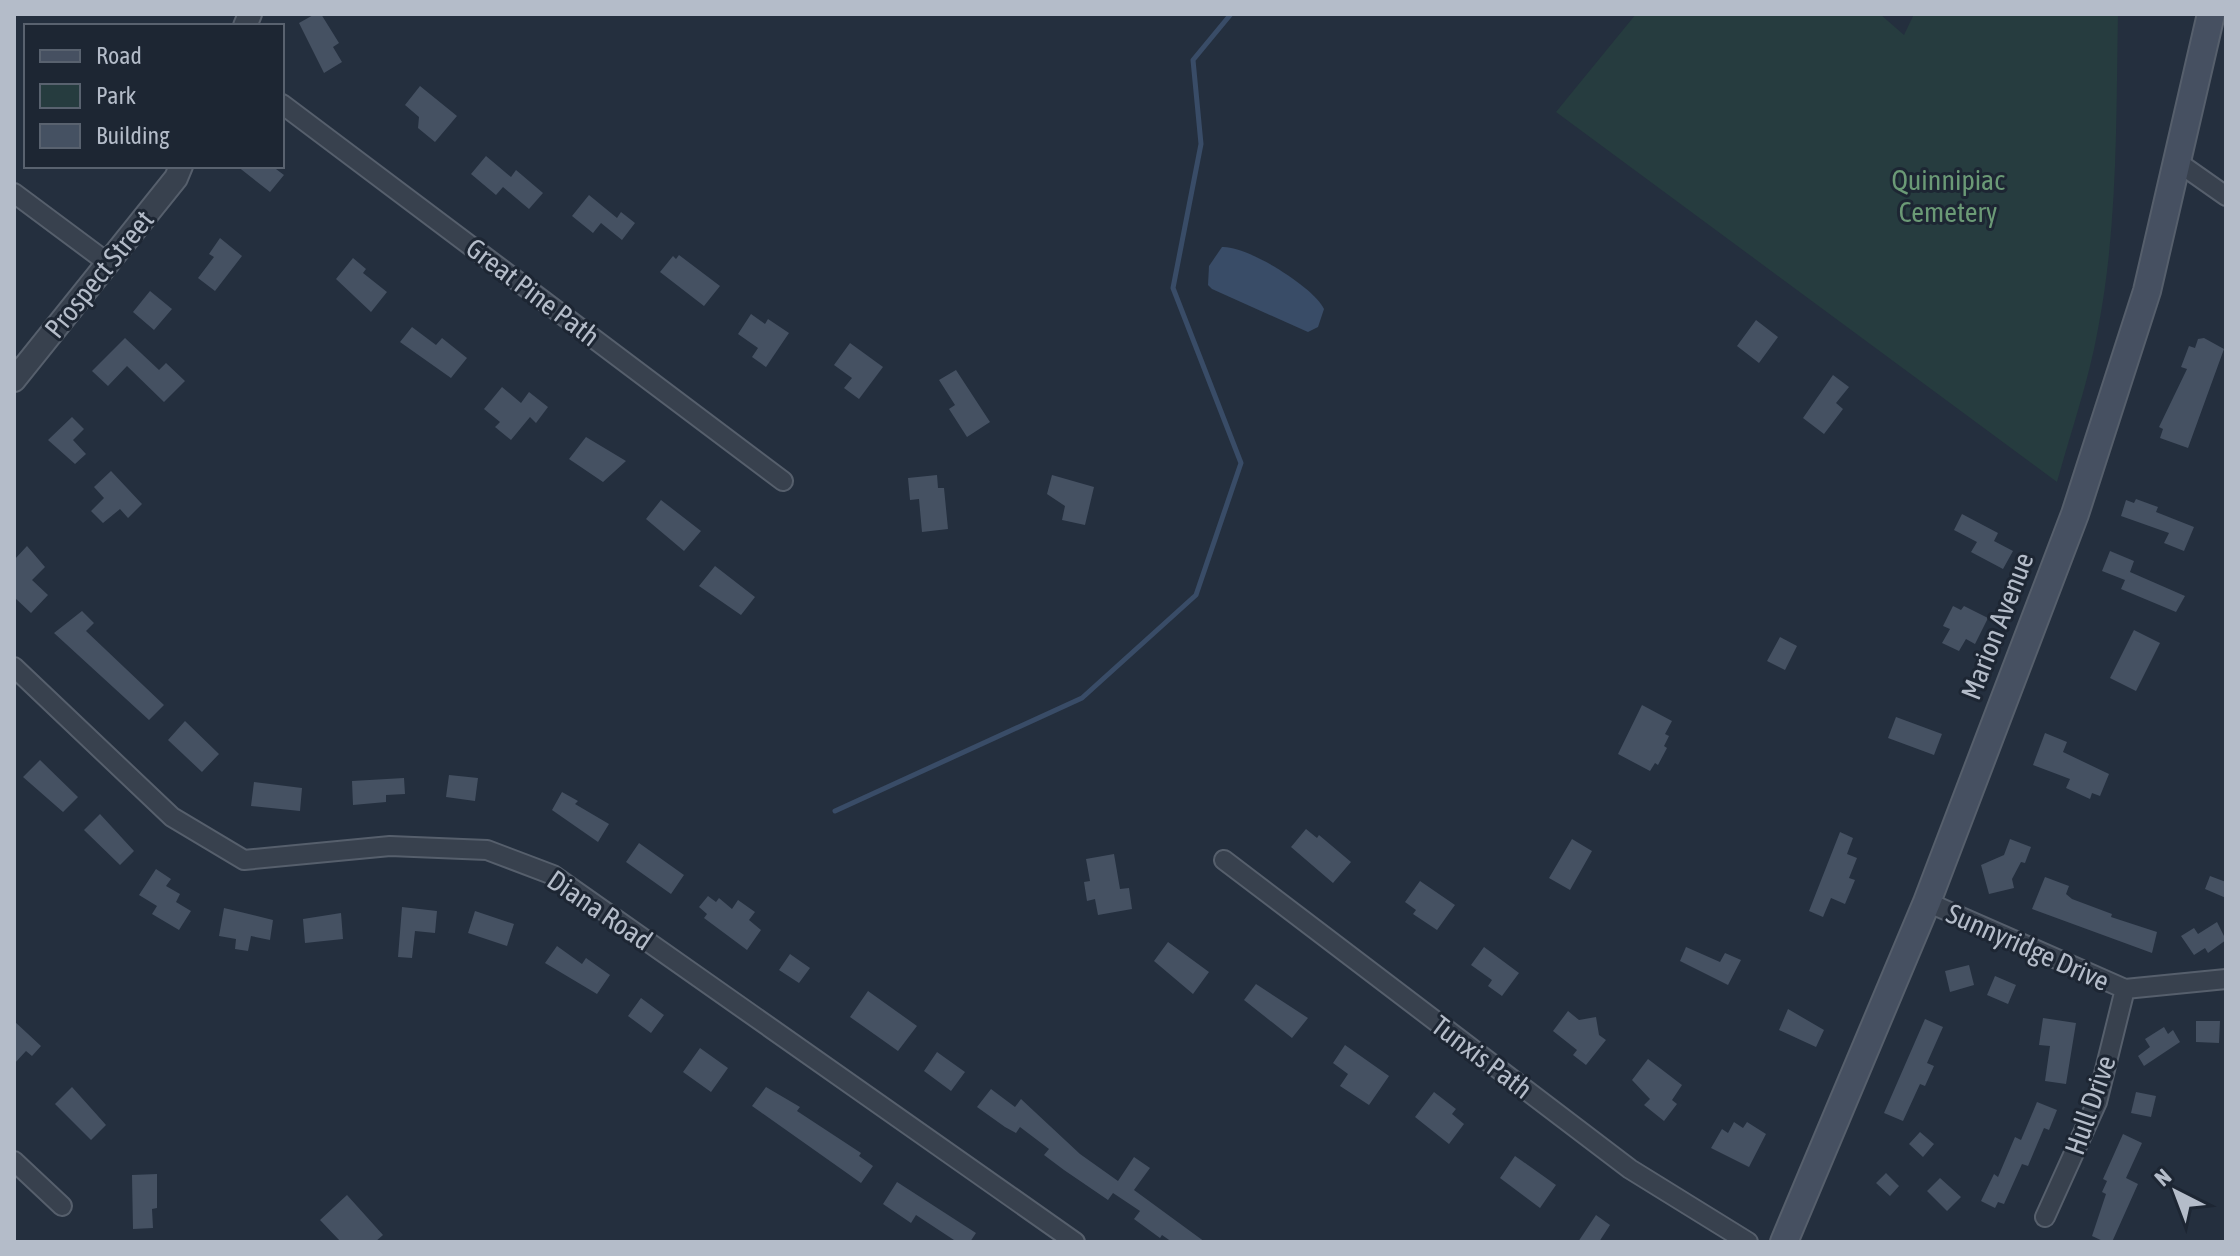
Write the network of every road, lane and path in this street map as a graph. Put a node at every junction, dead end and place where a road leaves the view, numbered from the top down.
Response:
1 (2211, 14) edge
2 (284, 106) edge
3 (2179, 163) junction
4 (180, 168) edge
5 (14, 193) edge
6 (2226, 196) edge
7 (108, 263) junction
8 (14, 380) edge
9 (783, 481) dead end
10 (14, 667) edge
11 (1224, 860) dead end
12 (1927, 902) junction
13 (2226, 979) edge
14 (2125, 989) junction
15 (14, 1161) edge
16 (62, 1206) dead end
17 (2045, 1217) dead end
18 (1075, 1242) edge
19 (1748, 1242) edge
20 (1784, 1242) edge

1 - 3 main road, Marion Avenue
2 - 9 street, Great Pine Path
3 - 6 street
3 - 12 main road, Marion Avenue
4 - 7 street, Prospect Street
5 - 7 street
7 - 8 street, Prospect Street
10 - 18 street, Diana Road
11 - 19 street, Tunxis Path
12 - 14 street, Sunnyridge Drive
12 - 20 main road, Marion Avenue
13 - 14 street, Sunnyridge Drive
14 - 17 street, Hull Drive
15 - 16 street

